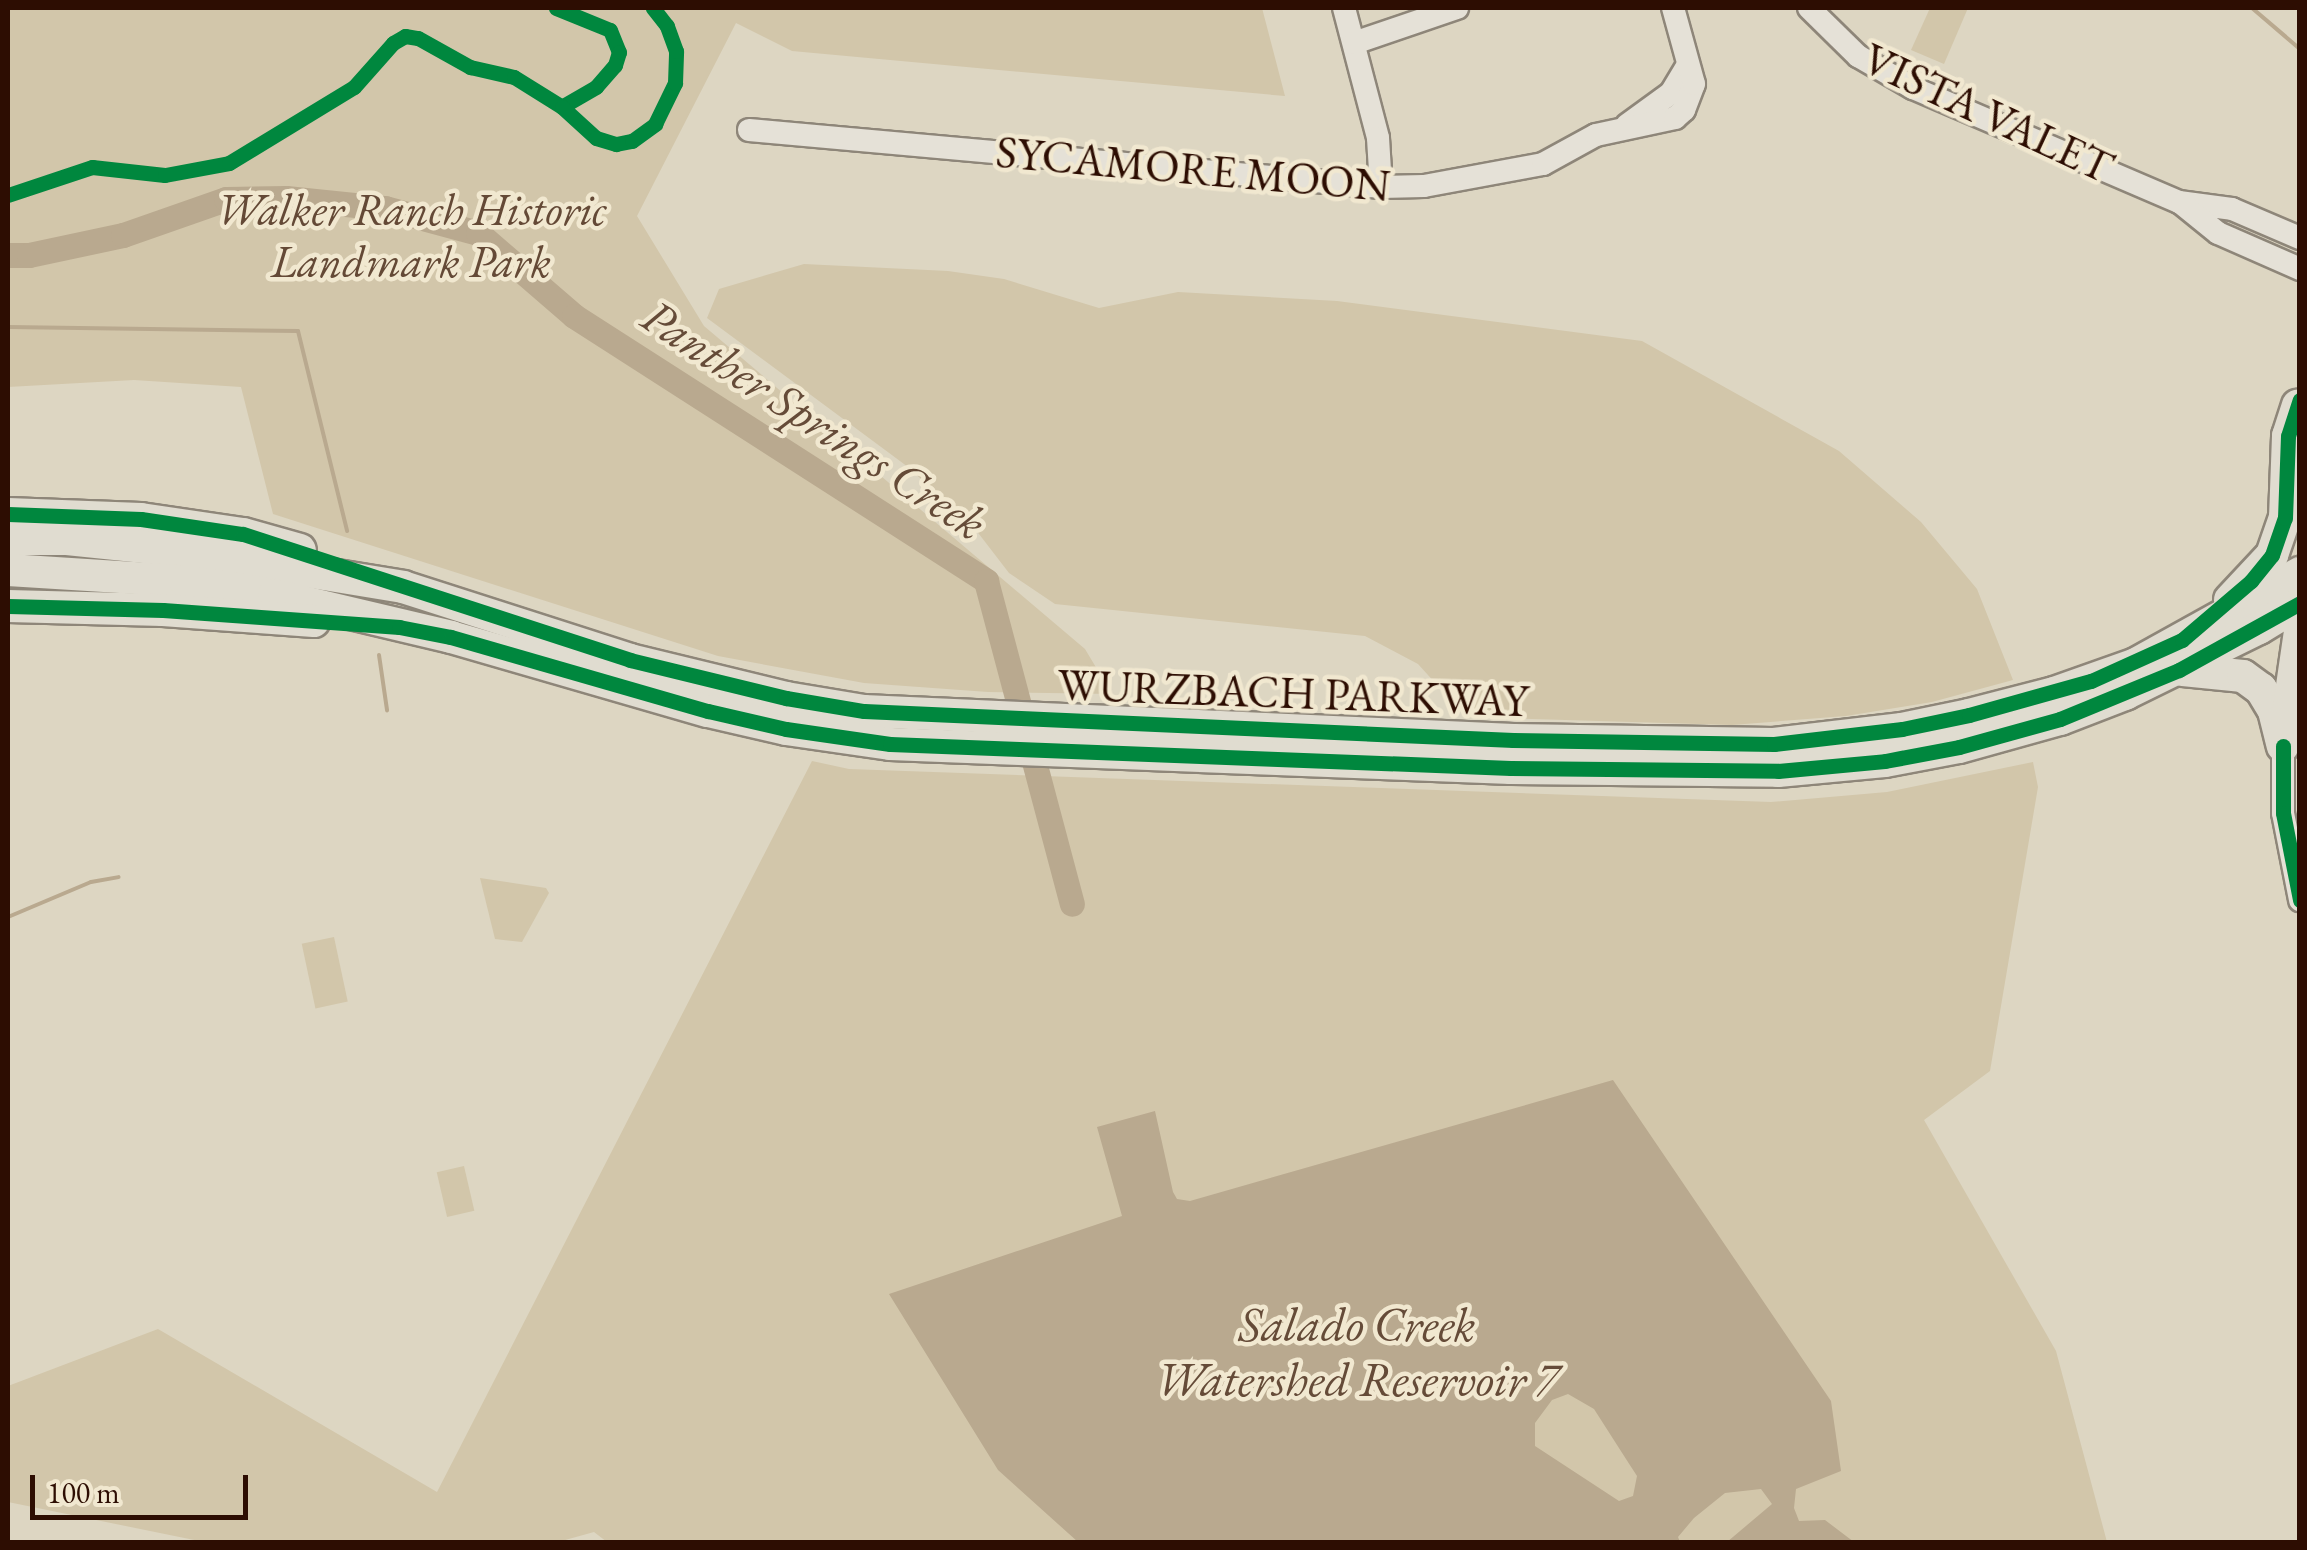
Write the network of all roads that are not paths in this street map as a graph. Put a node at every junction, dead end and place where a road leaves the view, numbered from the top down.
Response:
1 (1344, 8) edge
2 (1458, 8) edge
3 (1673, 8) edge
4 (1809, 8) edge
5 (1354, 43) junction
6 (750, 130) dead end
7 (1380, 187) junction
8 (2179, 202) junction
9 (2300, 238) edge
10 (2300, 268) edge
11 (2299, 405) edge
12 (8, 514) edge
13 (8, 538) edge
14 (8, 570) edge
15 (2300, 573) edge
16 (403, 587) junction
17 (2300, 603) edge
18 (8, 606) edge
19 (399, 627) junction
20 (2300, 631) edge
21 (2180, 655) junction
22 (963, 734) junction
23 (2283, 746) junction
24 (2300, 900) edge

1 - 5 street
2 - 5 street
3 - 7 street, SYCAMORE MOON
4 - 8 street, VISTA VALET
5 - 7 street
6 - 7 street, SYCAMORE MOON
8 - 9 street, VISTA VALET
8 - 10 street, VISTA VALET
11 - 21 highway
12 - 16 highway
13 - 16 highway, WURZBACH PARKWAY
14 - 19 highway, WURZBACH PARKWAY
15 - 21 highway, WURZBACH PARKWAY
16 - 22 highway, WURZBACH PARKWAY
17 - 21 highway, WURZBACH PARKWAY
18 - 19 highway
19 - 22 highway, WURZBACH PARKWAY
20 - 23 highway
21 - 22 highway, WURZBACH PARKWAY
21 - 23 highway
23 - 24 street

